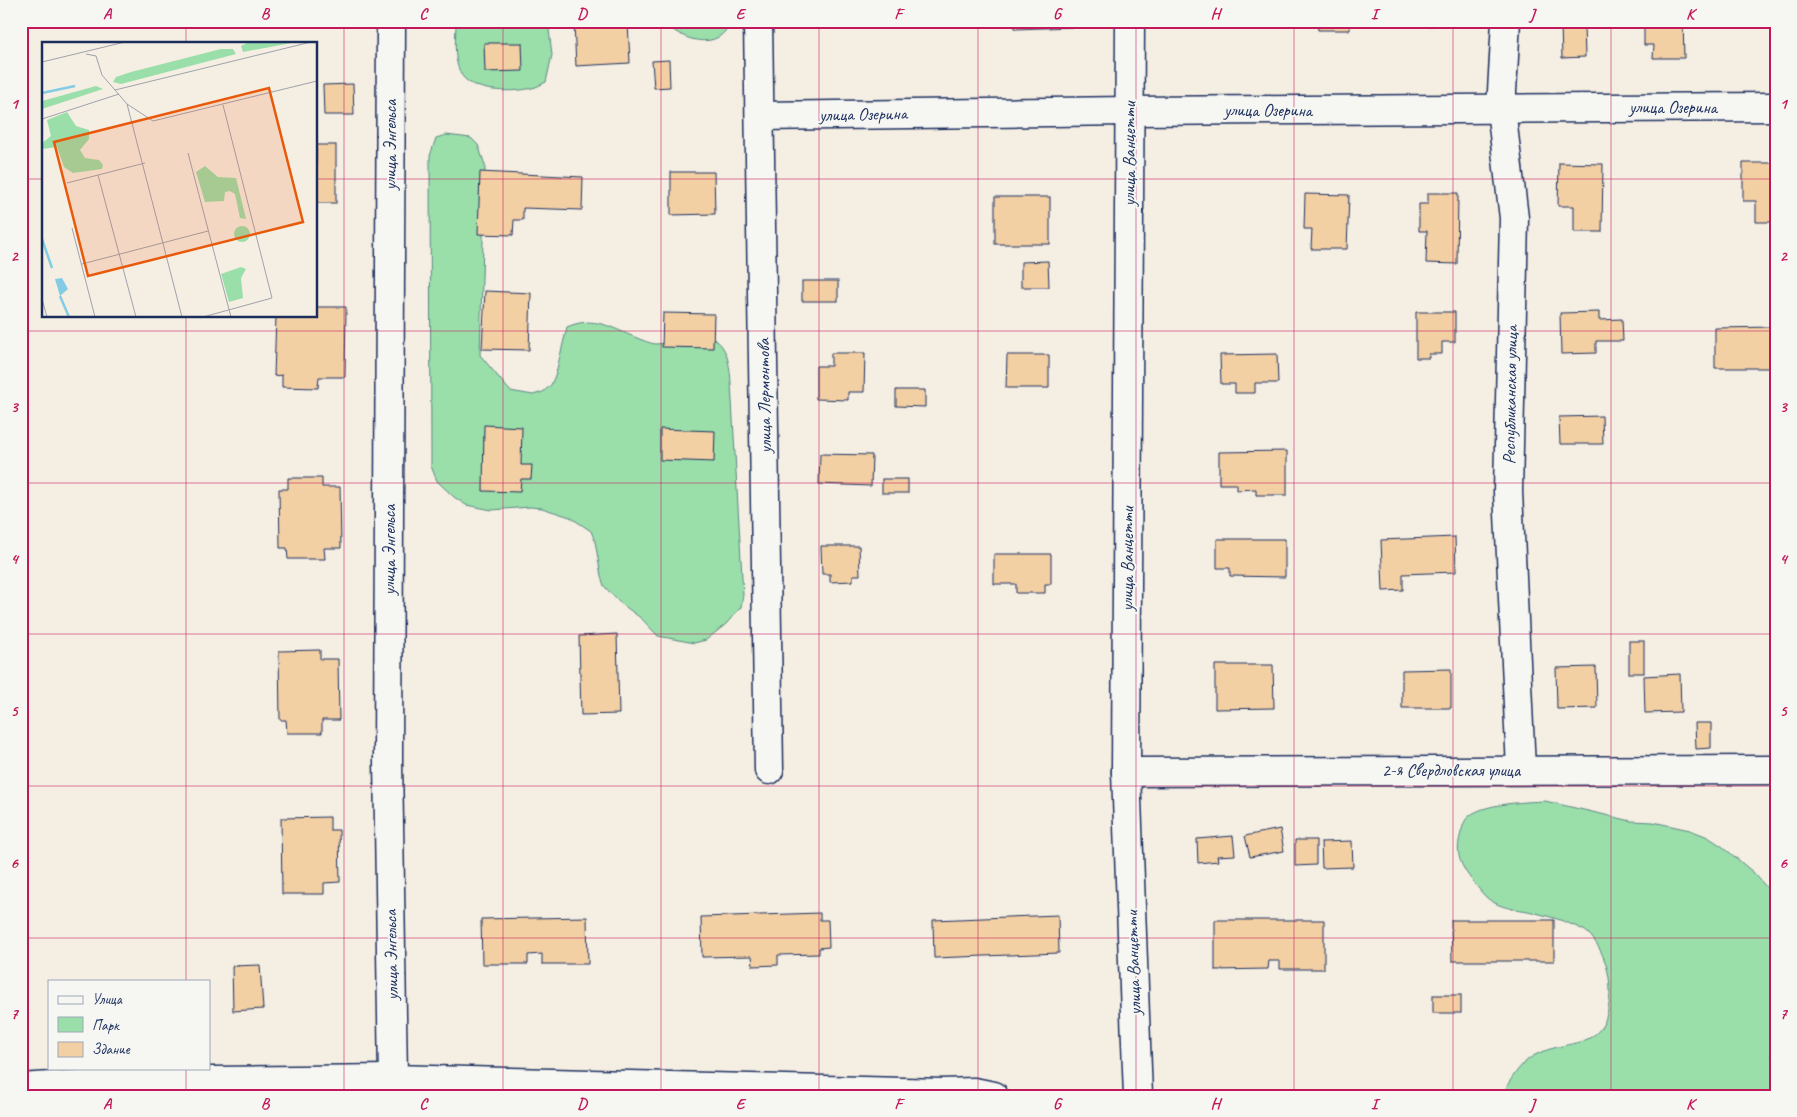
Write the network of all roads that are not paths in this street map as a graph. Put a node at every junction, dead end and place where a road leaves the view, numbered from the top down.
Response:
1 (390, 21) edge
2 (758, 21) edge
3 (1130, 21) edge
4 (1506, 21) edge
5 (1776, 107) edge
6 (1501, 108) junction
7 (1130, 111) junction
8 (760, 116) junction
9 (1521, 769) junction
10 (769, 770) dead end
11 (1776, 770) edge
12 (1126, 772) junction
13 (393, 1080) junction
14 (21, 1088) edge
15 (994, 1096) edge
16 (1138, 1096) edge

1 - 13 street, улица Энгельса
2 - 8 street, улица Лермонтова
3 - 7 street, улица Ванцетти
4 - 6 street, Республиканская улица
5 - 6 street, улица Озерина
6 - 7 street, улица Озерина
6 - 9 street, Республиканская улица
7 - 8 street, улица Озерина
7 - 12 street, улица Ванцетти
8 - 10 street, улица Лермонтова
9 - 11 street, 2-я Свердловская улица
9 - 12 street, 2-я Свердловская улица
12 - 16 street, улица Ванцетти
13 - 14 street
13 - 15 street

